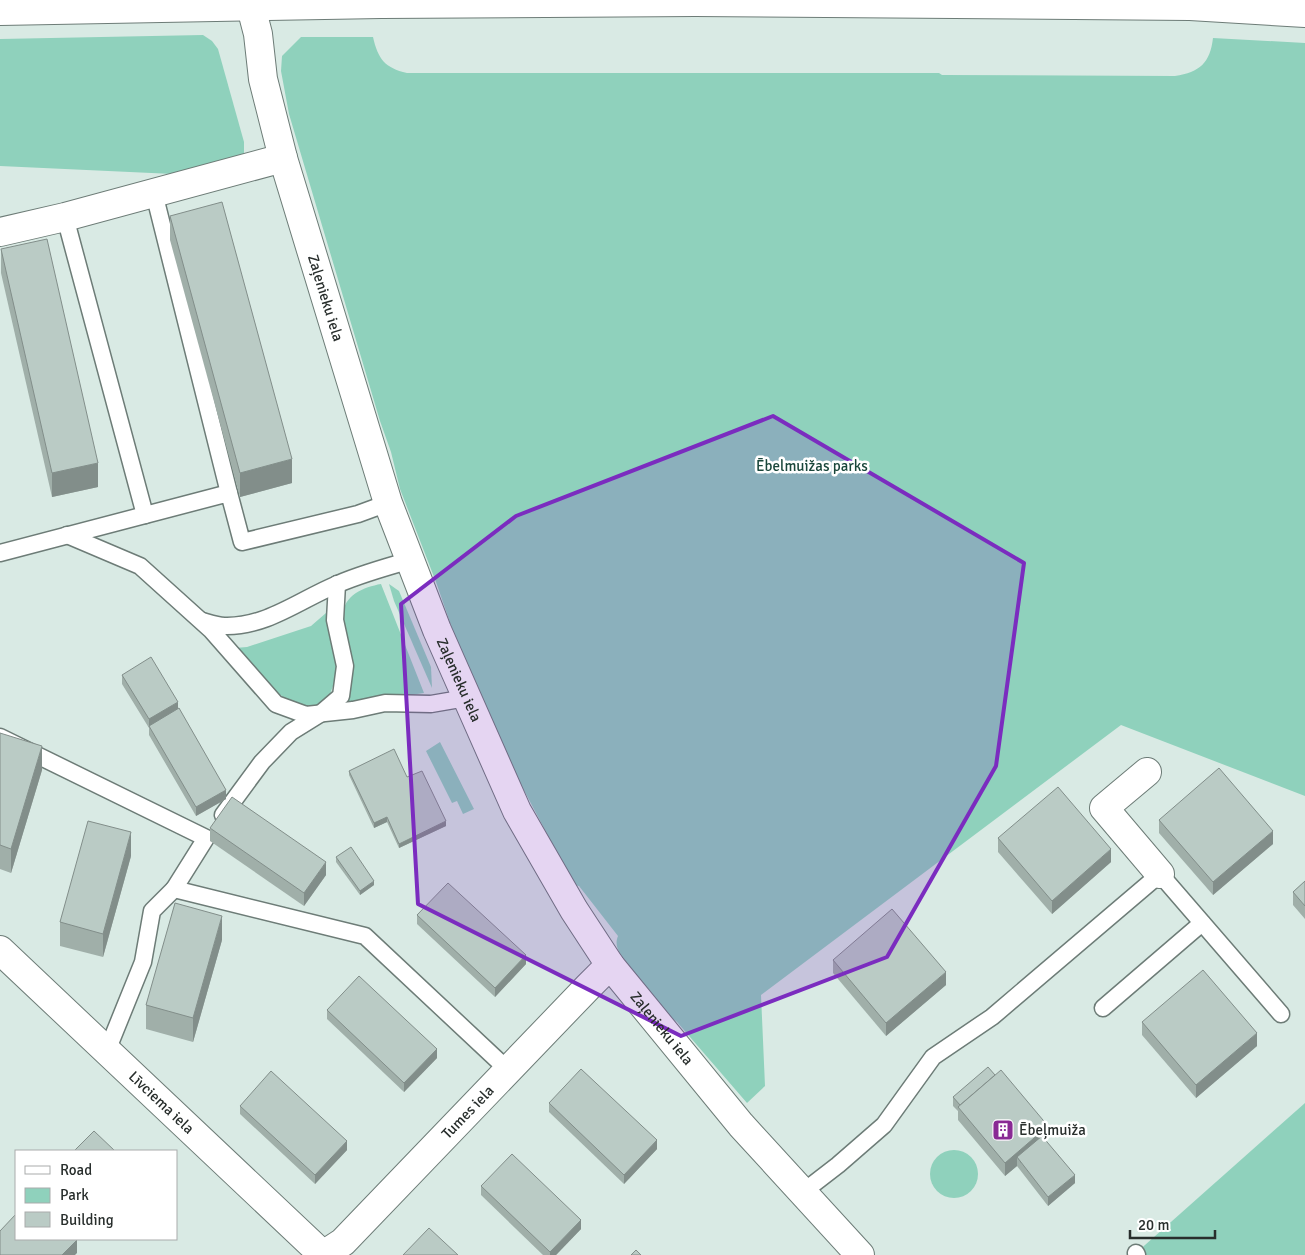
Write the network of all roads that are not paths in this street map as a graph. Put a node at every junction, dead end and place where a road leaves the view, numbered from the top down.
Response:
1 (695, 1) edge
2 (1190, 3) edge
3 (96, 4) edge
4 (252, 7) junction
5 (0, 11) edge
6 (1305, 12) edge
7 (283, 158) junction
8 (154, 193) junction
9 (65, 218) junction
10 (0, 232) edge
11 (229, 493) junction
12 (388, 503) junction
13 (145, 515) junction
14 (67, 535) junction
15 (0, 553) edge
16 (410, 560) junction
17 (337, 584) junction
18 (200, 620) junction
19 (466, 698) junction
20 (320, 714) junction
21 (0, 737) edge
22 (1148, 772) dead end
23 (206, 838) junction
24 (1160, 874) junction
25 (174, 889) junction
26 (1202, 923) junction
27 (0, 950) edge
28 (610, 966) junction
29 (1103, 1008) dead end
30 (1281, 1014) dead end
31 (107, 1051) junction
32 (508, 1070) junction
33 (803, 1192) junction
34 (323, 1255) edge
35 (860, 1255) edge

1 - 2 street
1 - 4 street
2 - 6 street
3 - 4 street
3 - 5 street
4 - 7 street, Zaļenieku iela
7 - 8 street
7 - 12 street, Zaļenieku iela
8 - 9 street
8 - 11 lane
9 - 10 street
9 - 13 lane
11 - 12 lane
11 - 13 lane
12 - 16 street, Zaļenieku iela
13 - 14 lane
14 - 15 lane
14 - 18 lane
16 - 17 lane
16 - 19 street, Zaļenieku iela
17 - 18 lane
17 - 20 lane
18 - 20 lane
19 - 20 lane
19 - 28 street, Zaļenieku iela
20 - 23 lane
21 - 23 lane
22 - 24 street
23 - 25 lane
24 - 26 lane
24 - 33 lane
25 - 31 lane
25 - 32 lane
26 - 29 lane
26 - 30 lane
27 - 31 street, Līvciema iela
28 - 32 street, Tumes iela
28 - 33 street, Zaļenieku iela
31 - 34 street, Līvciema iela
32 - 34 street, Tumes iela
33 - 35 street, Zaļenieku iela

